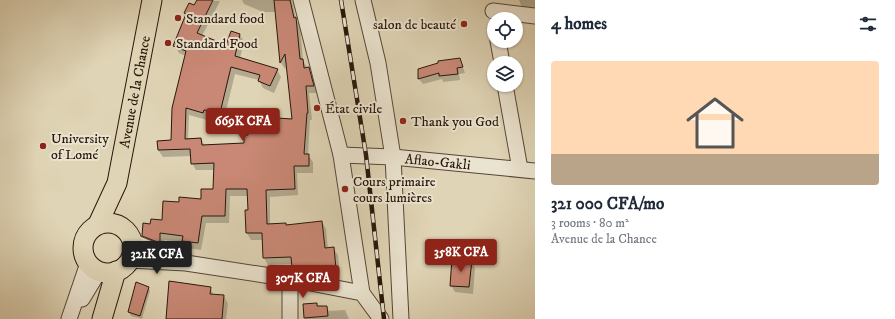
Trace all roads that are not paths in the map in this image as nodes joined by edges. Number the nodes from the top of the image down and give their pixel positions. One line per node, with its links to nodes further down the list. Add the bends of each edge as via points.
1 (152, 0): 10 (main road, Avenue de la Chance)
2 (302, 0): 7 (street)
3 (363, 0): 8 (street, via 378,63)
4 (492, 10): 5 (street)
5 (535, 16)
6 (507, 92): 9 (street)
7 (341, 155): 8 (street, Aflao-Gakli); 16 (street)
8 (393, 157): 9 (street, Aflao-Gakli); 22 (street)
9 (528, 170)
10 (117, 183): 11 (main road, Avenue de la Chance); 12 (main road, Avenue de la Chance, via 120,220)
11 (98, 224): 12 (main road, via 116,224); 14 (main road, via 88,231 83,241 83,253)
12 (129, 236): 13 (street); 14 (main road, via 133,251)
13 (186, 263): 14 (street); 15 (street)
14 (107, 268): 17 (street); 18 (main road); 19 (main road)
15 (290, 279): 16 (street); 20 (street)
16 (362, 293): 21 (street)
17 (70, 319)
18 (96, 319)
19 (102, 319)
20 (290, 319)
21 (381, 319)
22 (401, 319)

